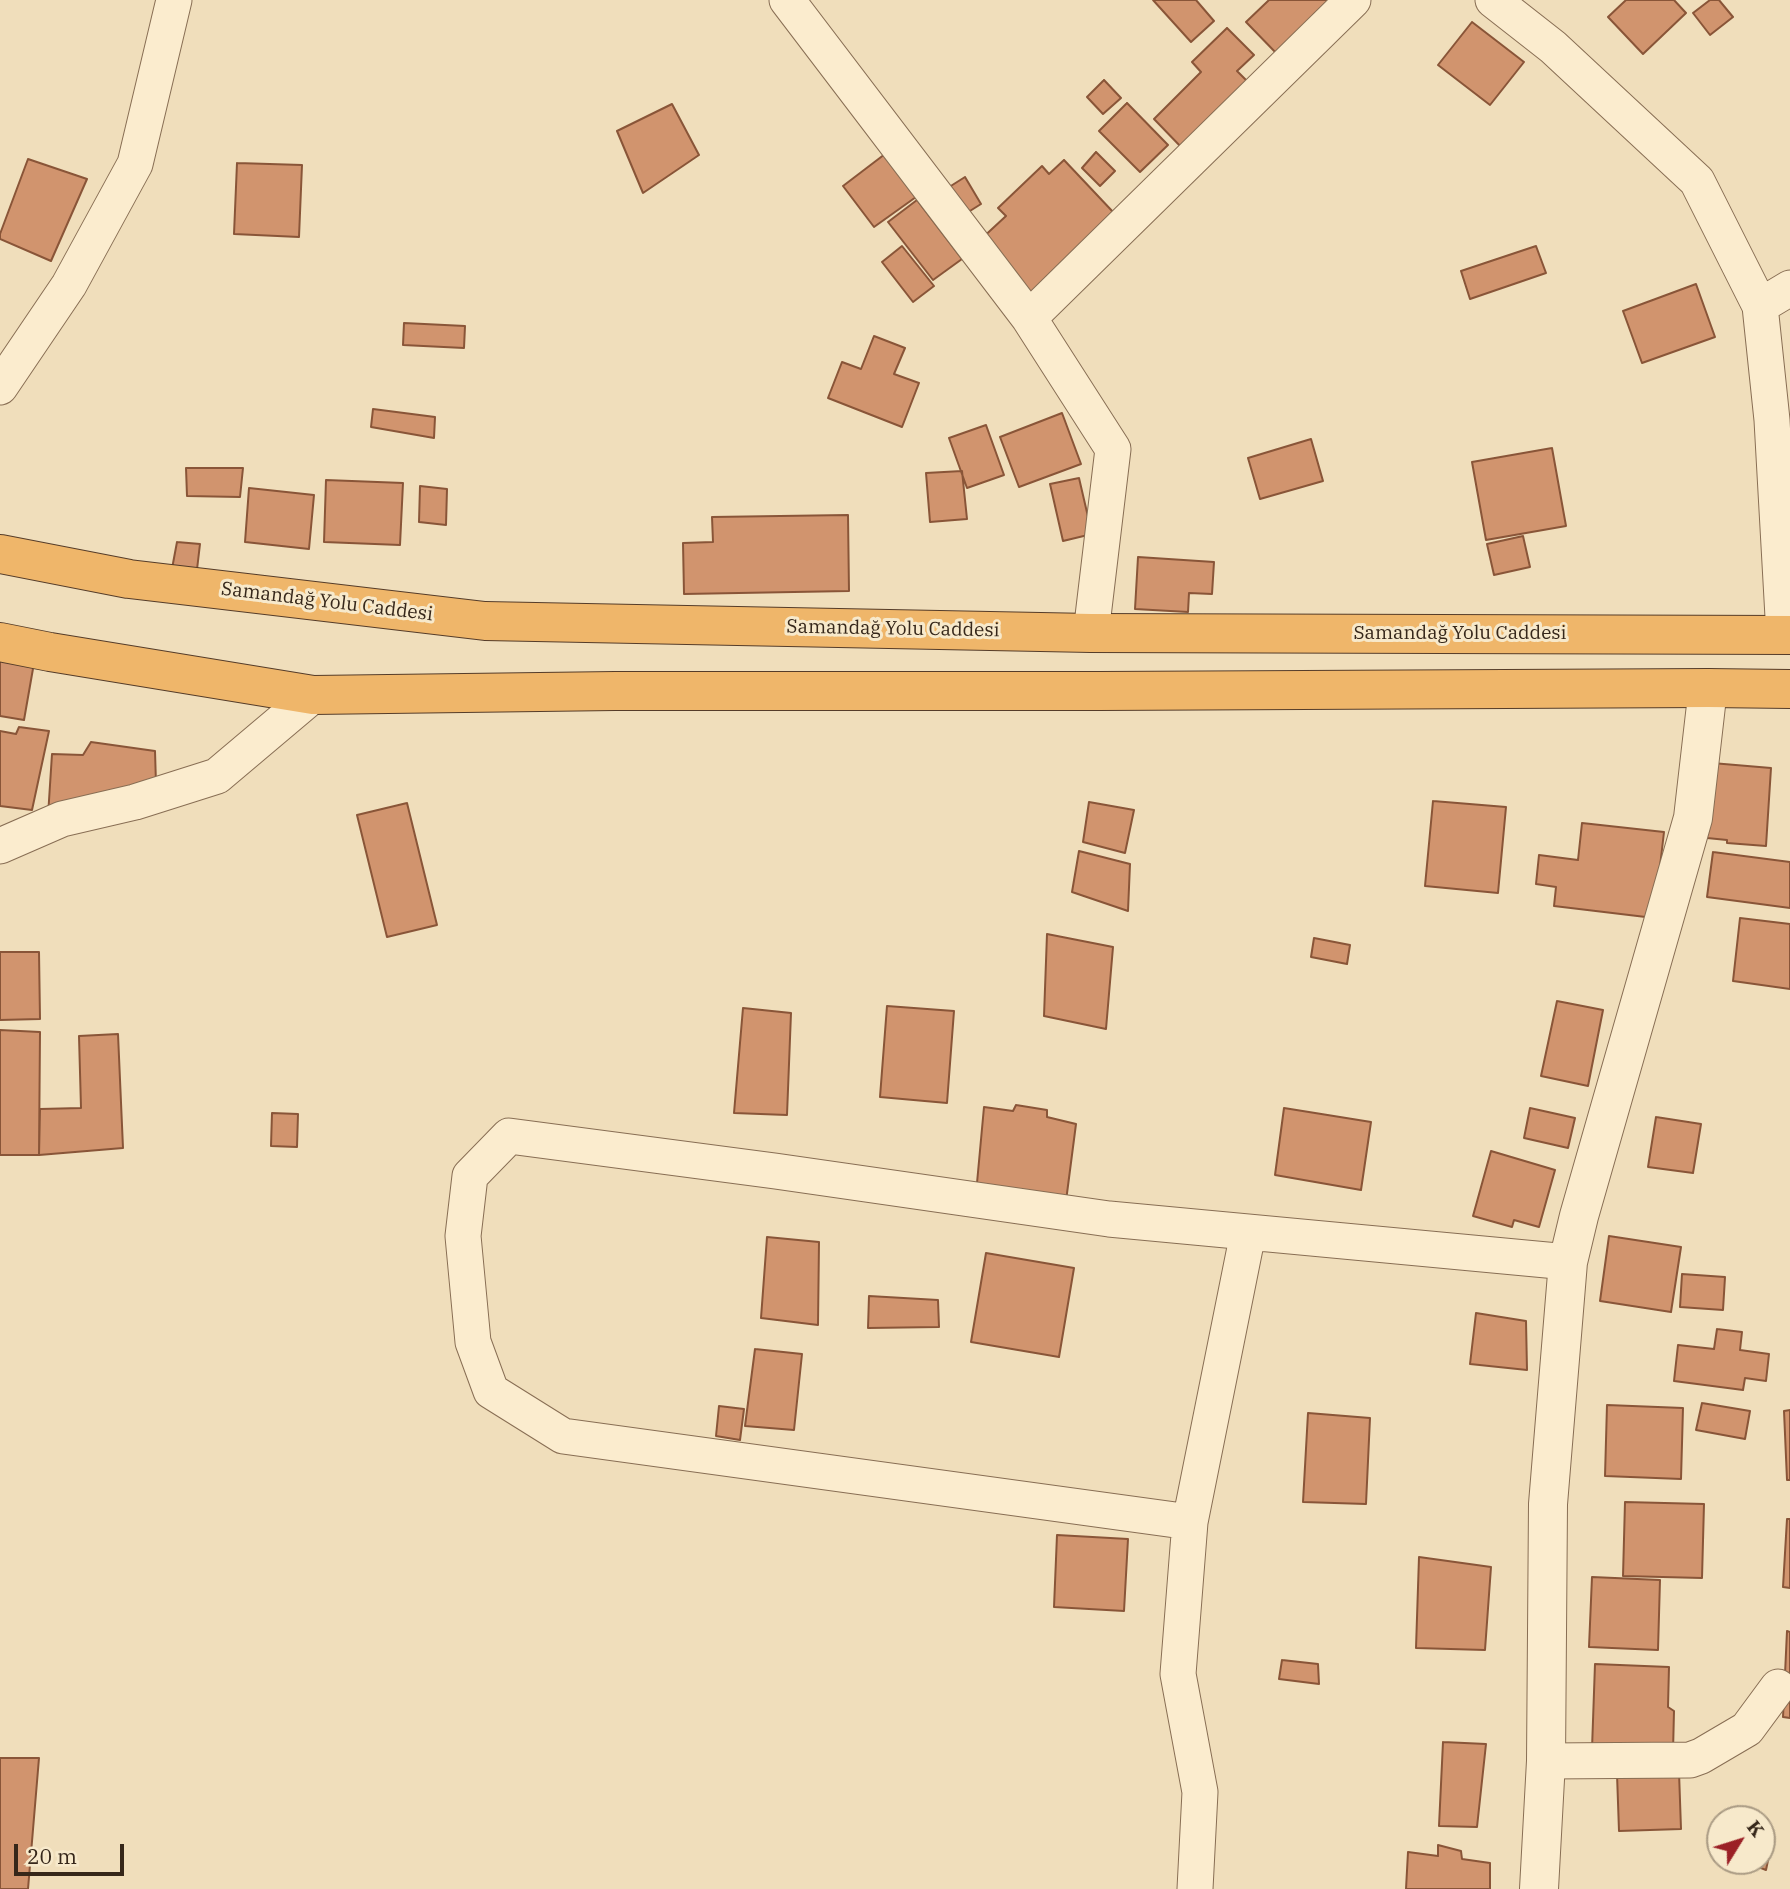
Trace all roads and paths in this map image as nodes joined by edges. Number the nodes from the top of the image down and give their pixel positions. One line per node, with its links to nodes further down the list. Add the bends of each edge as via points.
1 (174, 0): 8 (street, via 135,164 69,285)
2 (787, 0): 7 (street)
3 (1353, 0): 7 (street)
4 (1493, 0): 6 (street, via 1553,47 1697,181)
5 (1790, 288): 6 (street)
6 (1760, 306): 11 (street)
7 (1029, 318): 10 (street, via 1113,449)
8 (0, 387)
9 (0, 554): 10 (highway, Samandağ Yolu Caddesi, via 129,579 485,621)
10 (1091, 633): 11 (highway, Samandağ Yolu Caddesi)
11 (1787, 635)
12 (0, 642): 15 (highway)
13 (1708, 688): 14 (highway); 15 (highway); 18 (street, via 1693,818)
14 (1790, 689)
15 (313, 695): 16 (street, via 217,776 135,802 62,818)
16 (0, 846)
17 (1248, 1233): 18 (street); 19 (street); 19 (street, via 1108,1219 509,1136 470,1176 463,1236 473,1342 491,1391 563,1436)
18 (1567, 1262): 21 (street, via 1548,1504)
19 (1190, 1522): 22 (street, via 1178,1675 1200,1792)
20 (1778, 1687): 21 (street, via 1747,1729 1690,1760)
21 (1546, 1761): 23 (street)
22 (1195, 1889)
23 (1539, 1889)

